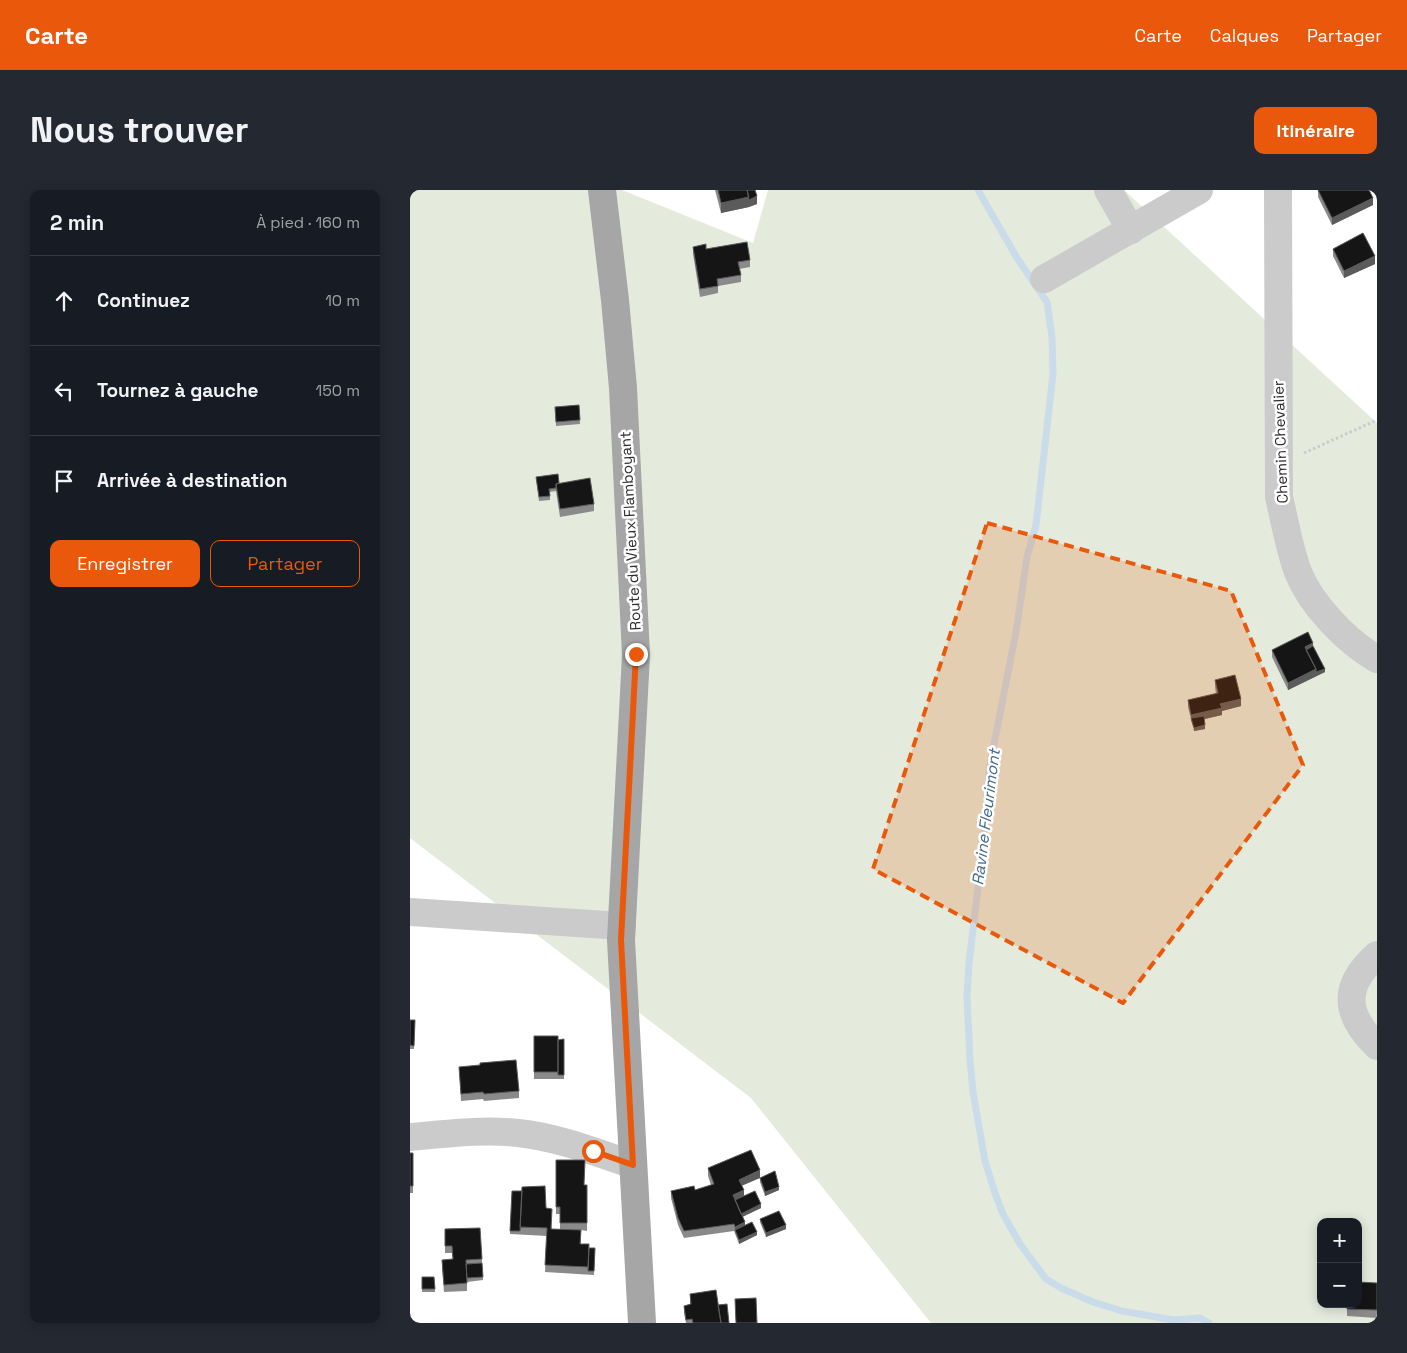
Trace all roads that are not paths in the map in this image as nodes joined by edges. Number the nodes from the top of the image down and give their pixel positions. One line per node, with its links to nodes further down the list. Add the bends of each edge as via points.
1 (602, 190): 9 (main road, Route du Vieux Flamboyant, via 623,388 636,654)
2 (1108, 190): 5 (street)
3 (1199, 190): 5 (street)
4 (1278, 190): 7 (street, Chemin Chevalier, via 1279,497 1299,573 1315,603 1355,644)
5 (1131, 230): 6 (street)
6 (1044, 279)
7 (1377, 659)
8 (410, 912): 9 (street)
9 (622, 926): 13 (main road, Route du Vieux Flamboyant)
10 (1377, 955): 11 (street, via 1354,984 1350,998 1360,1026)
11 (1377, 1046)
12 (410, 1137): 13 (street, via 477,1132 518,1133 555,1140)
13 (633, 1165): 14 (main road, Route du Vieux Flamboyant)
14 (642, 1323)

